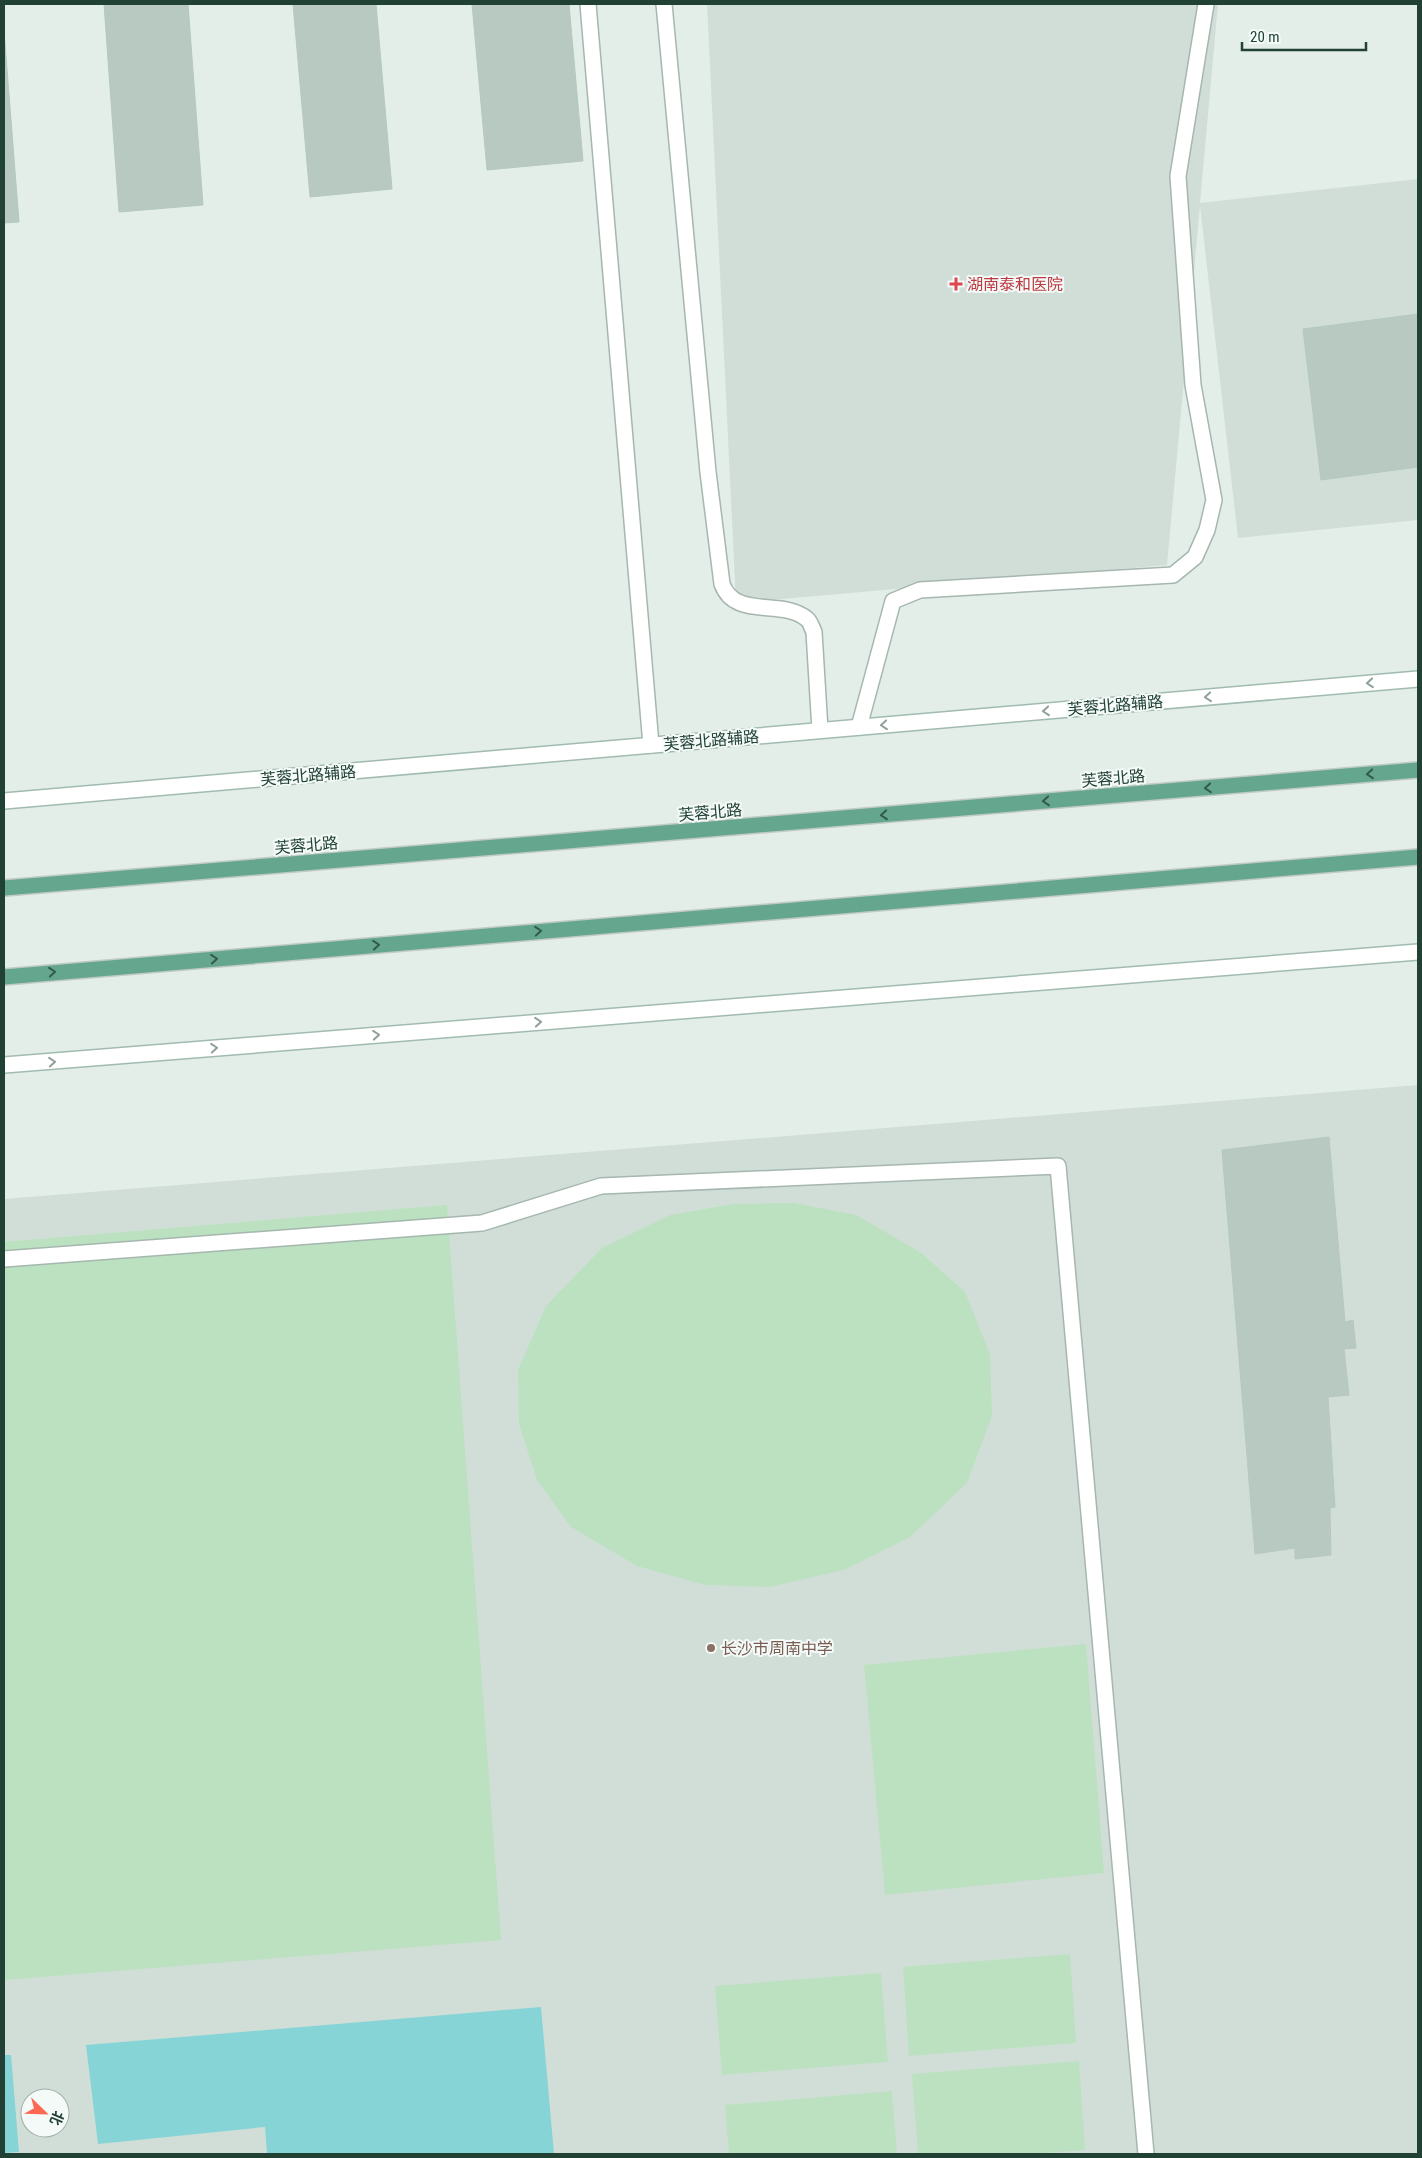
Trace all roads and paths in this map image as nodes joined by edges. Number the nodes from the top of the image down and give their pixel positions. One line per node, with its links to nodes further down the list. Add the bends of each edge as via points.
1 (588, 4): 7 (main road)
2 (664, 4): 6 (main road, via 708,472 722,584 726,594 736,603 793,612 807,619 814,632)
3 (1206, 4): 5 (main road, via 1178,176 1193,385 1214,500 1207,530 1195,557 1173,575 920,590 893,601)
4 (1418, 679): 5 (main road, 芙蓉北路辅路, one-way to 5)
5 (859, 727): 6 (main road, 芙蓉北路辅路)
6 (820, 730): 7 (main road, 芙蓉北路辅路)
7 (651, 745): 9 (main road, 芙蓉北路辅路)
8 (1418, 770): 11 (main road, 芙蓉北路, one-way to 11)
9 (4, 801)
10 (1418, 857): 13 (main road, one-way to 10)
11 (4, 888)
12 (1418, 952): 14 (main road, one-way to 12)
13 (4, 976)
14 (4, 1066)
15 (4, 1259): 16 (main road, via 482,1223 601,1186 1058,1166)
16 (1146, 2154)

